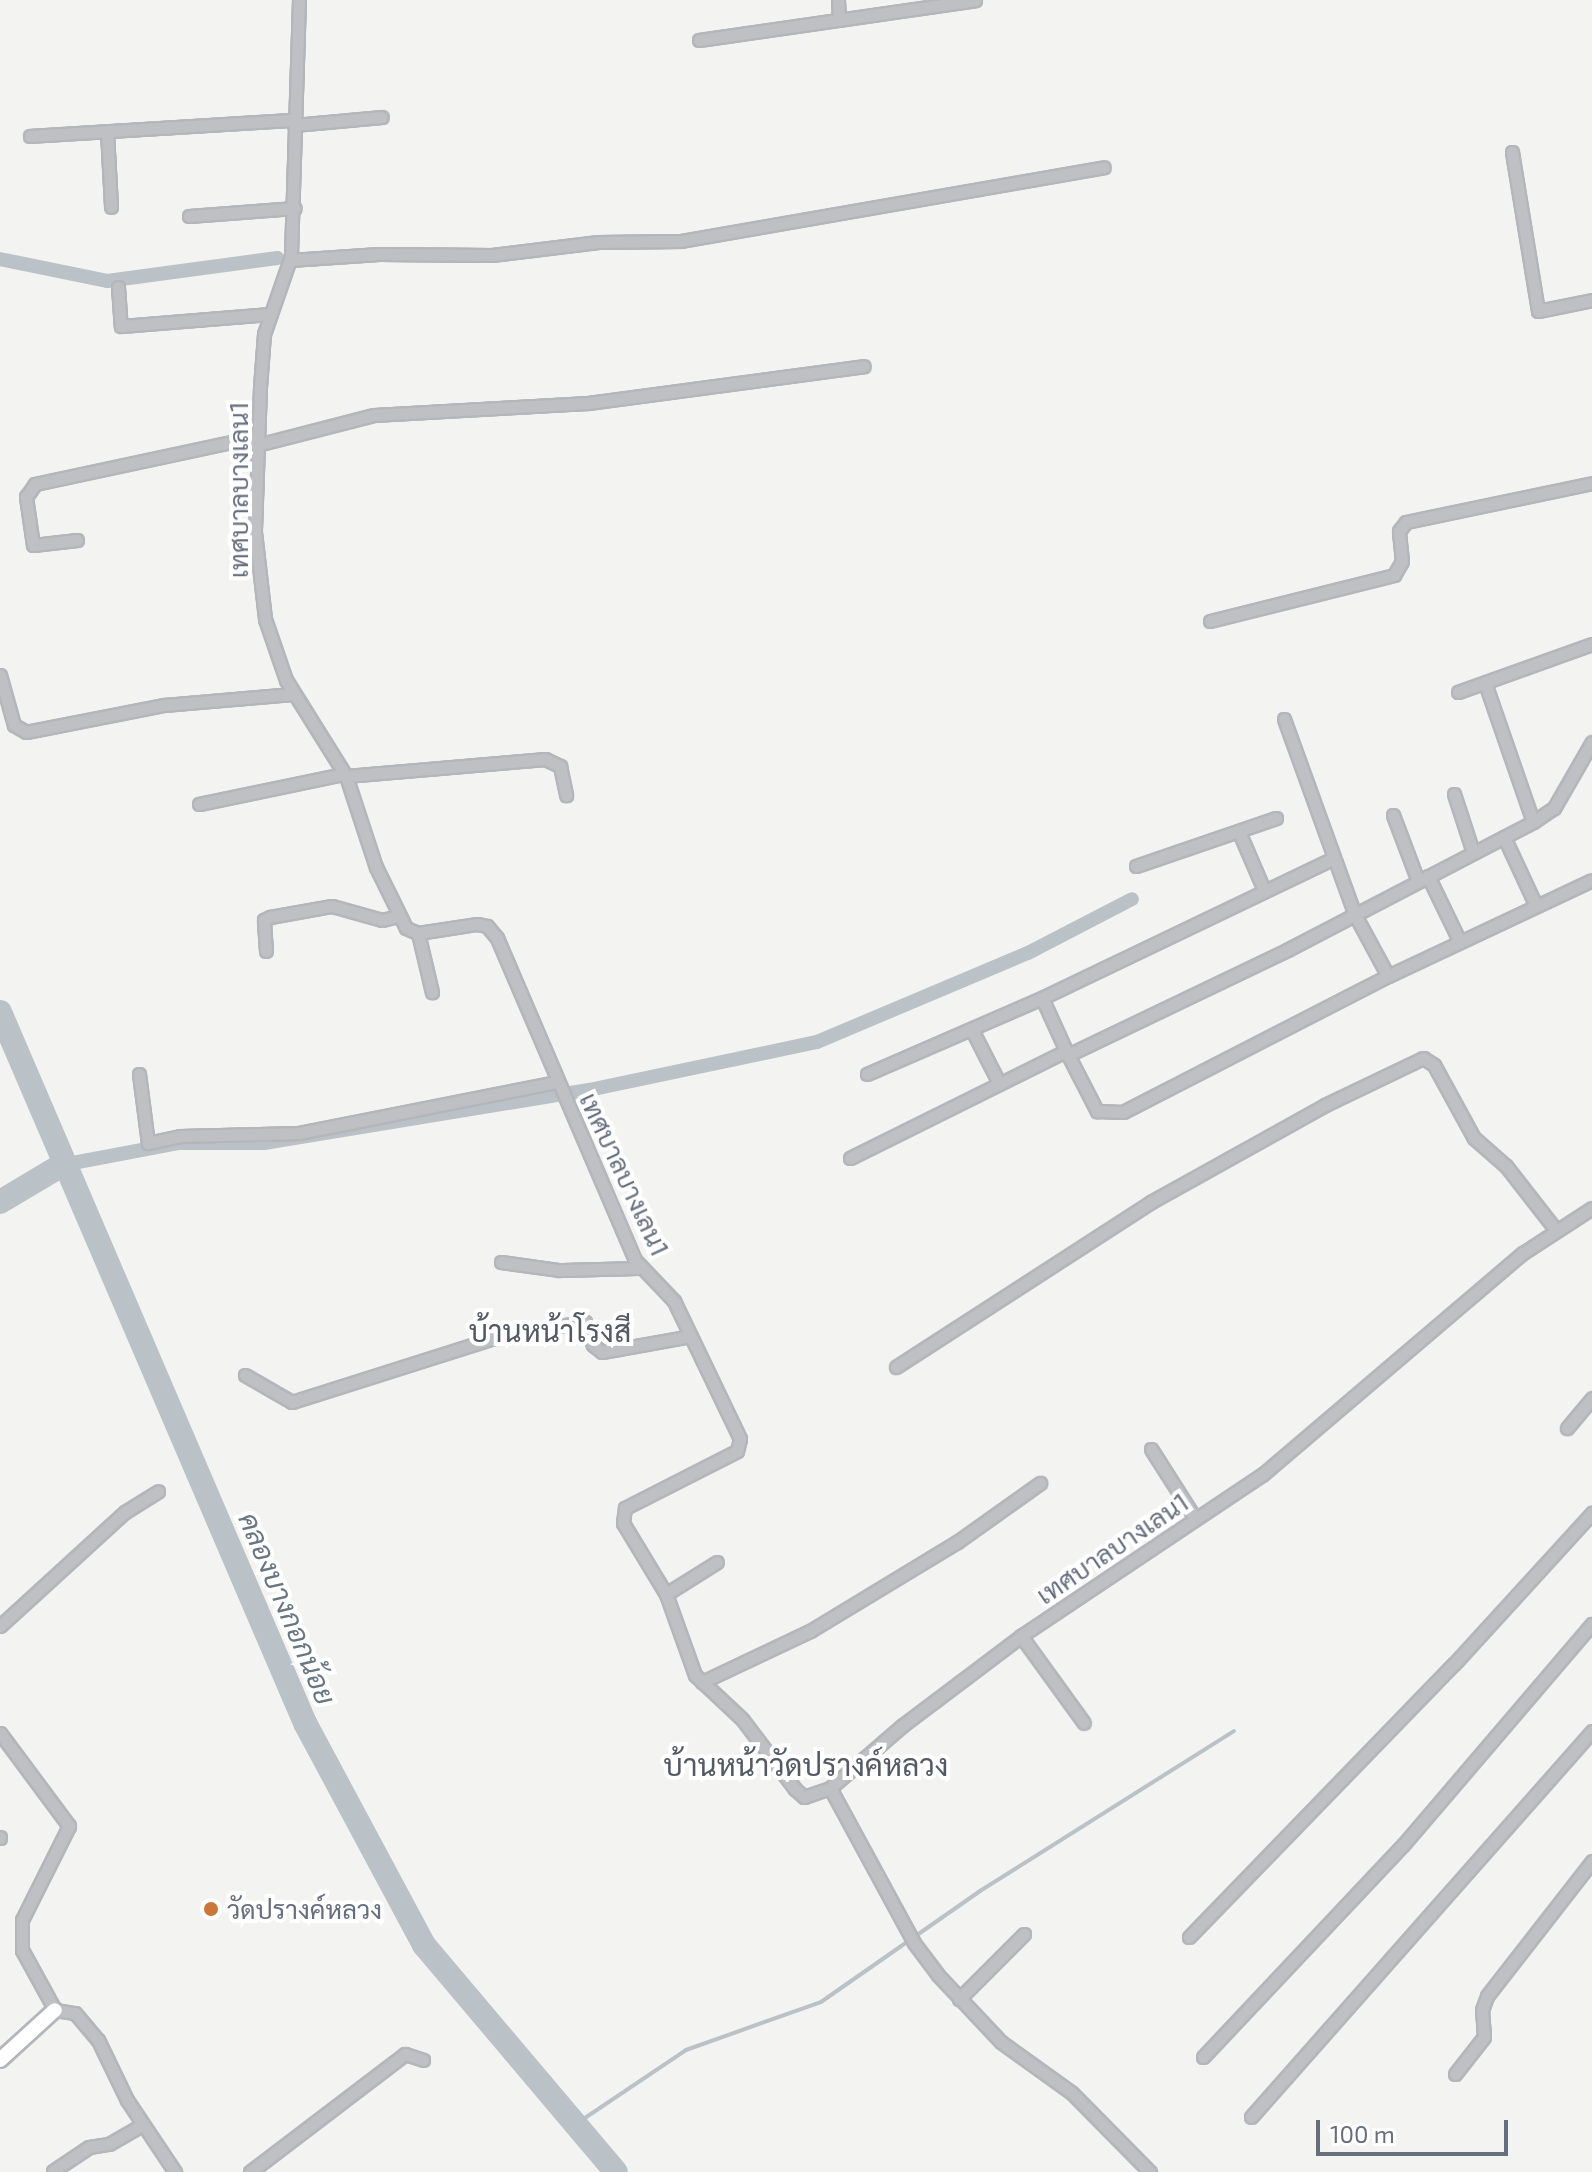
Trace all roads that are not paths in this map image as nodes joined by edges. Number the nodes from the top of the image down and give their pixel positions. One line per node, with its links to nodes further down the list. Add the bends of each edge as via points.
1 (838, 0): 4 (street)
2 (975, 0): 4 (street)
3 (299, 1): 7 (street, เทศบาลบางเลน1)
4 (839, 20): 5 (street)
5 (699, 40)
6 (382, 117): 7 (street)
7 (293, 123): 8 (street); 13 (street, เทศบาลบางเลน1)
8 (107, 132): 9 (street); 12 (street)
9 (30, 136)
10 (1512, 152): 17 (street, via 1538,311)
11 (1104, 167): 15 (street, via 681,241 598,242 492,255)
12 (111, 207)
13 (295, 208): 14 (street); 15 (street, เทศบาลบางเลน1)
14 (189, 216)
15 (290, 258): 18 (street, เทศบาลบางเลน1)
16 (118, 287): 18 (street, via 121,326)
17 (1592, 300)
18 (271, 314): 20 (street, เทศบาลบางเลน1, via 264,334)
19 (864, 366): 20 (street, via 588,403 374,415)
20 (258, 440): 22 (street, via 35,484 26,497 33,545); 28 (street, เทศบาลบางเลน1, via 255,532 265,619)
21 (1592, 483): 23 (street, via 1406,522 1399,531 1402,561 1394,575)
22 (77, 540)
23 (1210, 621)
24 (1592, 644): 26 (street)
25 (0, 675): 28 (street, via 14,725 26,732 164,705)
26 (1485, 683): 27 (street); 37 (street)
27 (1458, 692)
28 (293, 694): 31 (street, เทศบาลบางเลน1)
29 (1284, 719): 41 (street)
30 (1590, 750): 37 (street, via 1554,808)
31 (345, 775): 33 (street, via 545,759 560,766); 34 (street); 48 (street, เทศบาลบางเลน1)
32 (1454, 794): 40 (street)
33 (566, 795)
34 (199, 804)
35 (1393, 815): 43 (street)
36 (1276, 818): 38 (street)
37 (1533, 822): 39 (street)
38 (1239, 832): 42 (street); 45 (street)
39 (1504, 837): 40 (street); 46 (street)
40 (1473, 852): 43 (street)
41 (1334, 858): 45 (street); 47 (street)
42 (1136, 866)
43 (1423, 879): 47 (street); 50 (street)
44 (1592, 880): 46 (street)
45 (1264, 890): 54 (street)
46 (1536, 906): 50 (street)
47 (1355, 915): 52 (street); 56 (street)
48 (398, 916): 49 (street, เทศบาลบางเลน1); 51 (street, via 382,920 332,906 270,917 264,920)
49 (418, 933): 53 (street); 60 (street, เทศบาลบางเลน1, via 477,924 493,931)
50 (1459, 940): 52 (street)
51 (266, 951)
52 (1388, 976): 56 (street, via 1123,1112 1097,1111)
53 (432, 992)
54 (1042, 998): 55 (street); 56 (street)
55 (972, 1030): 58 (street); 59 (street)
56 (1067, 1053): 59 (street)
57 (139, 1074): 60 (street, via 148,1143 180,1136 299,1133)
58 (867, 1074)
59 (999, 1083): 61 (street)
60 (558, 1084): 65 (street, เทศบาลบางเลน1)
61 (850, 1158)
62 (1592, 1208): 63 (street, เทศบาลบางเลน1)
63 (1555, 1229): 67 (street, via 1506,1166 1474,1138 1434,1065 1423,1058 1325,1105 1151,1202); 75 (street, เทศบาลบางเลน1, via 1263,1474)
64 (501, 1262): 65 (street, via 559,1270)
65 (641, 1268): 66 (street, เทศบาลบางเลน1, via 674,1301)
66 (691, 1336): 68 (street, via 602,1352 593,1345 585,1322 506,1334 292,1402); 77 (street, เทศบาลบางเลน1, via 741,1445 625,1508 625,1529)
67 (896, 1367)
68 (245, 1375)
69 (1592, 1398): 70 (street)
70 (1567, 1428)
71 (1151, 1449): 75 (street)
72 (1040, 1483): 81 (street, via 973,1532 810,1631)
73 (158, 1491): 78 (street, via 125,1512)
74 (1592, 1513): 88 (street, via 1454,1664)
75 (1195, 1518): 80 (street, เทศบาลบางเลน1)
76 (717, 1562): 77 (street)
77 (666, 1594): 81 (street, เทศบาลบางเลน1, via 683,1647)
78 (0, 1626)
79 (1592, 1628): 91 (street, via 1403,1845)
80 (1021, 1636): 82 (street); 85 (street, เทศบาลบางเลน1)
81 (704, 1684): 85 (street, เทศบาลบางเลน1, via 724,1700 804,1797)
82 (1084, 1723)
83 (1592, 1731): 95 (street)
84 (0, 1733): 90 (street, via 69,1826 22,1920 22,1950)
85 (830, 1788): 89 (street, via 914,1943)
86 (1592, 1861): 94 (street, via 1487,1996 1484,2037)
87 (1024, 1934): 89 (street)
88 (1189, 1937)
89 (959, 1999): 100 (street, via 1001,2042 1072,2093)
90 (55, 2010): 92 (street); 96 (street, via 75,2013 98,2040)
91 (1203, 2057)
92 (0, 2060)
93 (423, 2060): 99 (street, via 405,2054)
94 (1455, 2074)
95 (1251, 2117)
96 (143, 2124): 97 (street, via 109,2144 89,2147); 98 (street)
97 (53, 2171)
98 (175, 2172)
99 (250, 2172)
100 (1150, 2172)

